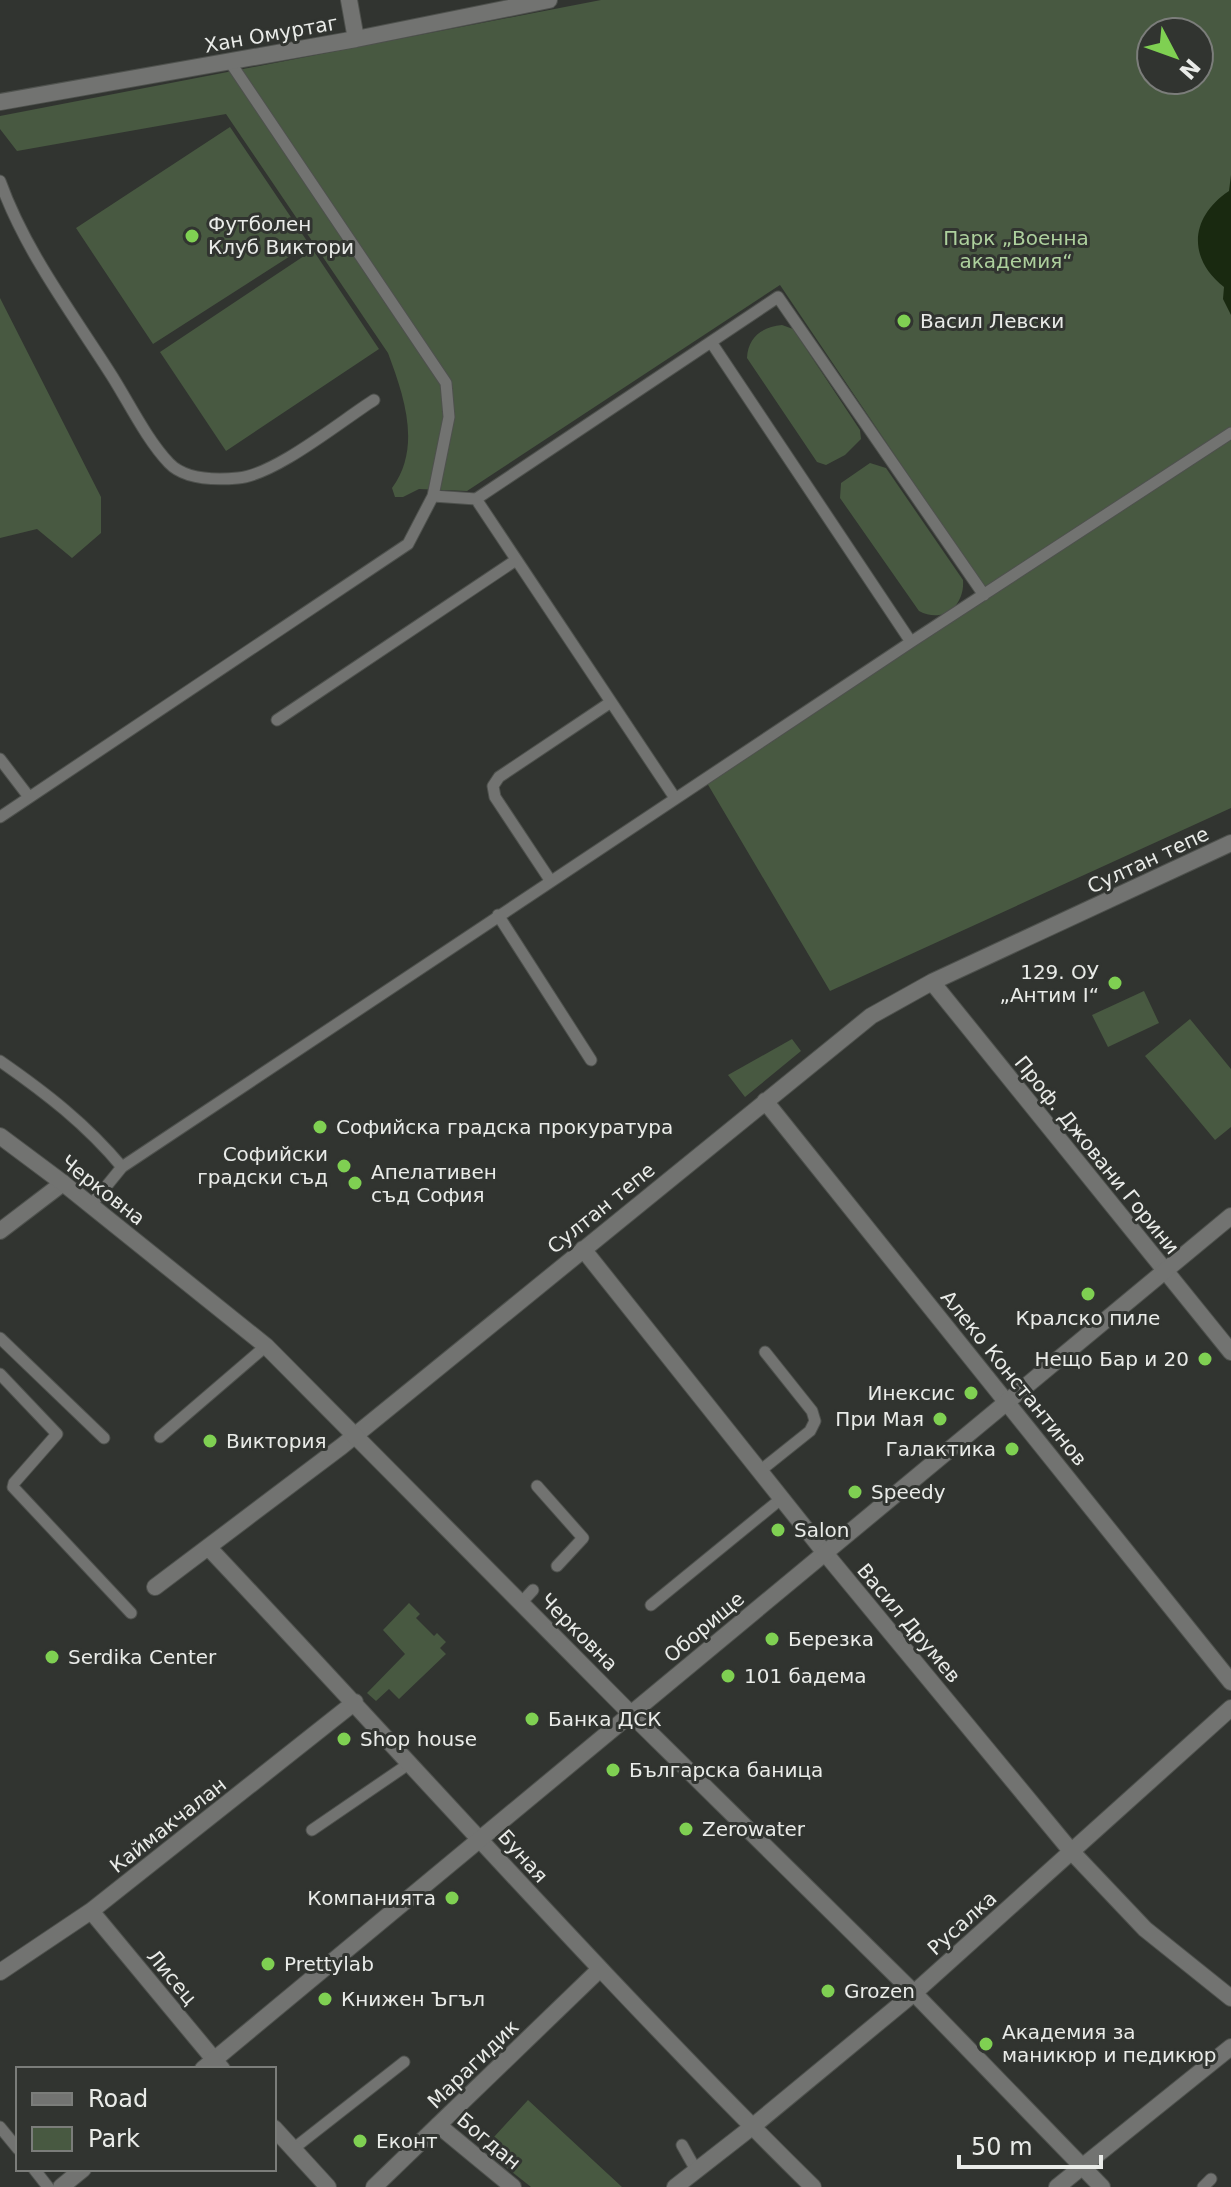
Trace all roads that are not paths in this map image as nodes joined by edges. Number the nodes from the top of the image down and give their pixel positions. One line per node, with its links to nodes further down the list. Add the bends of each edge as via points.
1 (349, 0): 3 (street)
2 (549, 0): 3 (street, Хан Омуртаг)
3 (356, 39): 4 (street, Хан Омуртаг)
4 (230, 62): 5 (street, Хан Омуртаг); 10 (lane, via 446,383 449,417)
5 (0, 102)
6 (0, 181): 8 (lane, via 39,261 111,376 169,464 184,474 241,478 269,470)
7 (711, 342): 11 (lane); 13 (lane, via 778,297); 14 (lane)
8 (374, 400)
9 (1231, 433): 13 (lane)
10 (433, 496): 11 (lane); 18 (lane, via 408,544)
11 (476, 499): 12 (lane)
12 (516, 560): 15 (lane); 16 (lane)
13 (984, 595): 14 (lane)
14 (911, 642): 19 (lane)
15 (611, 702): 19 (lane); 22 (lane, via 493,786)
16 (277, 720)
17 (0, 759): 18 (lane)
18 (29, 797): 20 (lane)
19 (675, 798): 22 (lane)
20 (0, 817)
21 (1231, 843): 24 (street, Султан тепе)
22 (550, 880): 23 (lane)
23 (498, 915): 25 (lane); 29 (lane)
24 (932, 982): 27 (street, Султан тепе, via 871,1016); 35 (street, Проф. Джовани Горини)
25 (591, 1060)
26 (0, 1061): 29 (lane, via 54,1099)
27 (765, 1101): 34 (street, Султан тепе); 41 (street, Алеко Константинов)
28 (0, 1136): 30 (street, Черковна)
29 (122, 1167): 31 (lane)
30 (63, 1183): 31 (street, Черковна); 33 (street)
31 (91, 1205): 37 (street, Черковна)
32 (1231, 1216): 35 (street, Оборище)
33 (0, 1231)
34 (583, 1249): 42 (street, Султан тепе); 45 (street, Васил Друмев)
35 (1165, 1271): 39 (street, Проф. Джовани Горини); 41 (street, Оборище)
36 (0, 1338): 44 (lane)
37 (266, 1346): 42 (street, Черковна); 43 (lane)
38 (765, 1352): 45 (lane, via 815,1421 810,1431)
39 (1231, 1352)
40 (0, 1374): 53 (lane, via 57,1434 13,1487)
41 (1008, 1401): 49 (street, Оборище); 54 (street, Алеко Константинов)
42 (355, 1436): 48 (street, Султан тепе); 57 (street, Черковна, via 527,1597)
43 (160, 1437)
44 (104, 1438)
45 (760, 1471): 47 (street, Васил Друмев)
46 (537, 1486): 50 (lane, via 583,1538)
47 (782, 1498): 49 (street, Васил Друмев); 52 (lane)
48 (208, 1547): 51 (street, Султан тепе); 55 (street, Буная)
49 (825, 1553): 57 (street, Оборище); 61 (street, Васил Друмев)
50 (557, 1566)
51 (155, 1587)
52 (651, 1605)
53 (131, 1613)
54 (1231, 1682)
55 (355, 1702): 58 (street, Буная); 62 (street, Каймакчалан)
56 (1231, 1708): 61 (street, Русалка)
57 (631, 1714): 60 (street, Оборище); 65 (street, Черковна)
58 (410, 1763): 59 (lane); 60 (street, Буная)
59 (312, 1830)
60 (480, 1839): 63 (street, Буная); 69 (street, Оборище)
61 (1071, 1851): 65 (street, Русалка); 66 (street, Васил Друмев, via 1145,1929)
62 (91, 1911): 64 (street, Каймакчалан); 69 (street, Лисец)
63 (599, 1970): 70 (street, Марагидик); 72 (street, Буная)
64 (0, 1972)
65 (914, 1993): 72 (street, Русалка); 77 (street, Черковна)
66 (1231, 1998)
67 (1231, 2047): 77 (street)
68 (404, 2062): 76 (lane)
69 (213, 2066)
70 (438, 2125): 84 (street, Марагидик); 85 (street, Богдан)
71 (0, 2127): 75 (lane)
72 (752, 2127): 78 (street, Русалка); 87 (street, Буная)
73 (276, 2130): 76 (street)
74 (682, 2145): 78 (lane)
75 (16, 2147)
76 (293, 2149): 83 (street)
77 (1082, 2166): 88 (street); 89 (street, Черковна)
78 (696, 2170): 86 (street, Русалка)
79 (36, 2171): 81 (lane)
80 (81, 2171): 82 (street)
81 (48, 2187)
82 (61, 2187)
83 (328, 2187)
84 (374, 2187)
85 (513, 2187)
86 (675, 2187)
87 (813, 2187)
88 (1057, 2187)
89 (1102, 2187)

